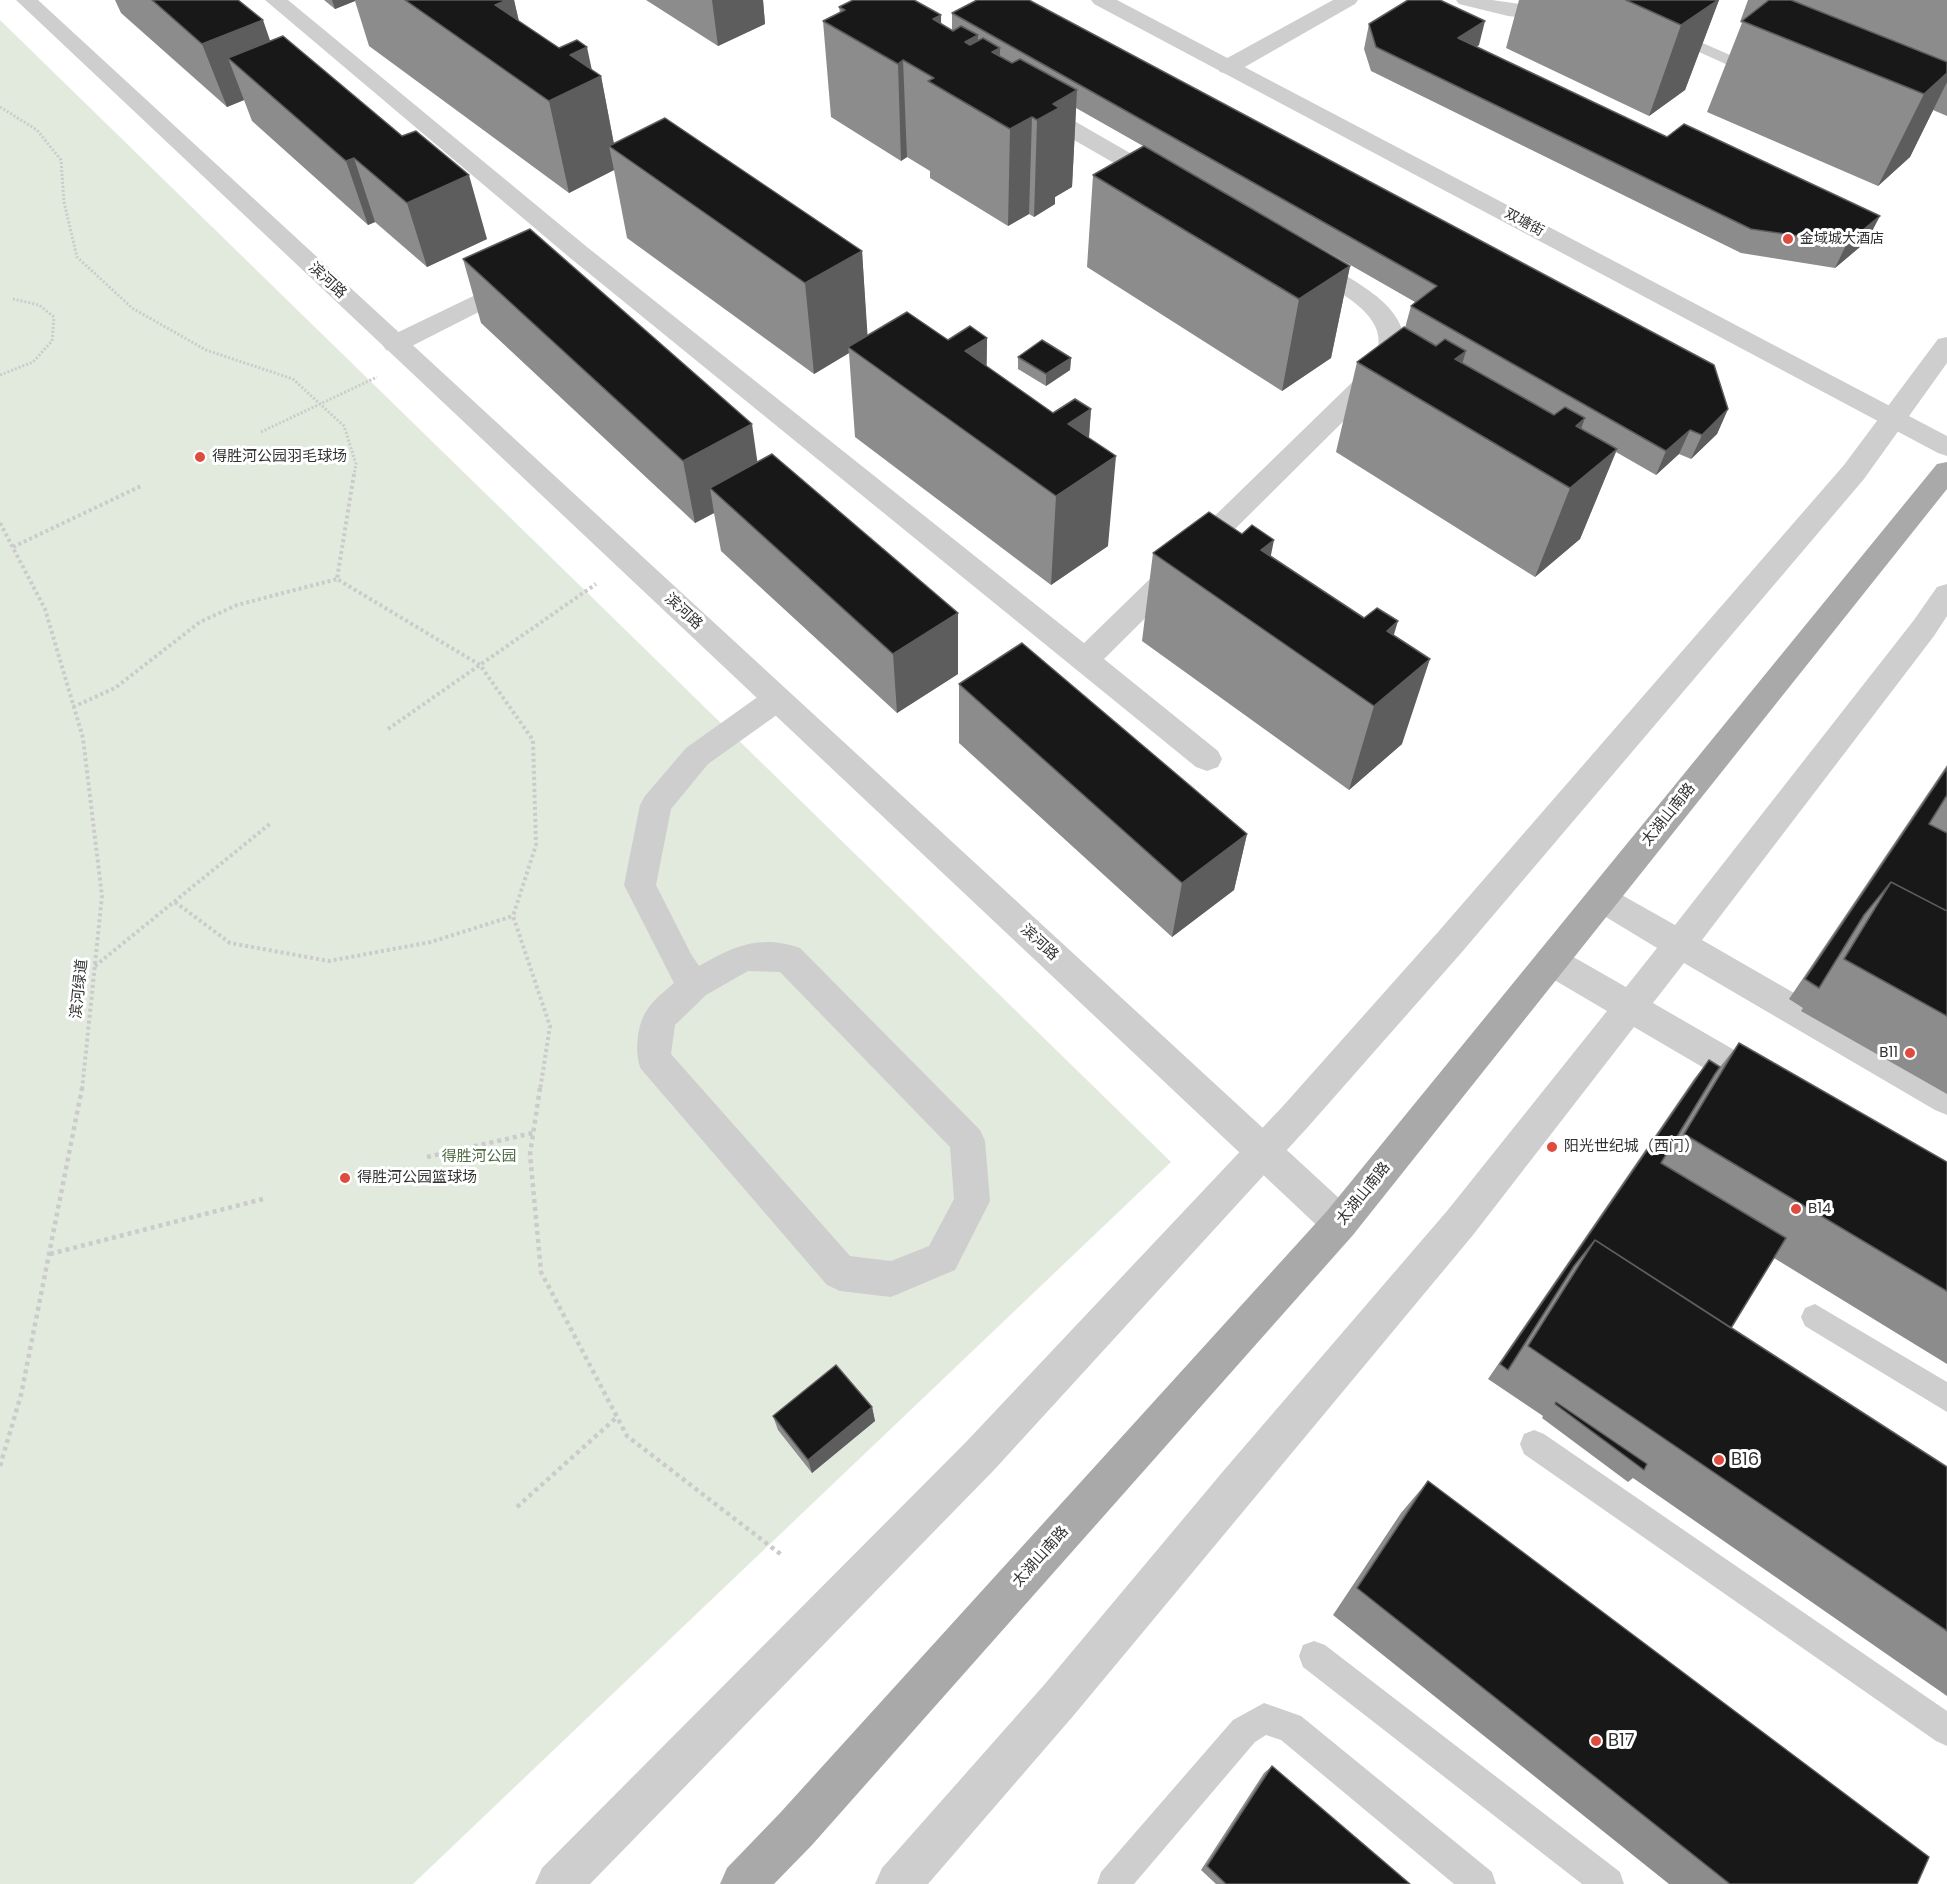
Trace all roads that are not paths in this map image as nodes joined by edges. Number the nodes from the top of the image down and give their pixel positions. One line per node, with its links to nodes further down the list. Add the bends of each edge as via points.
1 (26, 0): 15 (street, 滨河路)
2 (275, 0): 13 (street)
3 (1101, 0): 8 (street, 双塘街)
4 (1348, 0): 8 (street)
5 (1466, 0): 6 (street, via 1508,10)
6 (1583, 18)
7 (1659, 27): 9 (lane)
8 (1228, 67): 16 (street, 双塘街)
9 (1775, 80)
10 (1011, 94): 11 (street)
11 (1185, 195)
12 (1288, 254): 20 (street, via 1370,301 1386,320 1392,347 1383,367)
13 (557, 262): 15 (street); 20 (street)
14 (1947, 345): 16 (street)
15 (404, 352): 21 (street, 滨河路)
16 (1893, 418): 17 (street, 双塘街); 30 (street, via 1830,500 1450,942)
17 (1947, 447)
18 (1947, 471): 23 (main road, 太湖山南路)
19 (1947, 594): 24 (street)
20 (1084, 661): 22 (street)
21 (777, 699): 26 (street, via 697,756 656,805 640,885 679,964); 30 (street, 滨河路)
22 (1207, 759)
23 (1602, 899): 24 (street); 25 (main road, 太湖山南路)
24 (1679, 944): 27 (street); 28 (street)
25 (1551, 961): 27 (street); 31 (main road, 太湖山南路)
26 (694, 985): 26 (street, via 658,1019 653,1058 840,1273 891,1280 942,1258 972,1201 967,1141 788,957 744,957)
27 (1630, 1007): 29 (street); 39 (street, via 1460,1223 1059,1700)
28 (1947, 1099)
29 (1794, 1102)
30 (1263, 1151): 31 (street, 滨河路); 37 (street, via 980,1456)
31 (1340, 1223): 38 (main road, 太湖山南路)
32 (1815, 1317): 33 (lane)
33 (1947, 1398)
34 (1534, 1444): 36 (lane)
35 (1314, 1656): 42 (lane)
36 (1947, 1730)
37 (558, 1884)
38 (743, 1884)
39 (898, 1884)
40 (1113, 1884): 41 (lane, via 1244,1731 1264,1719 1290,1727)
41 (1480, 1884)
42 (1608, 1884)

